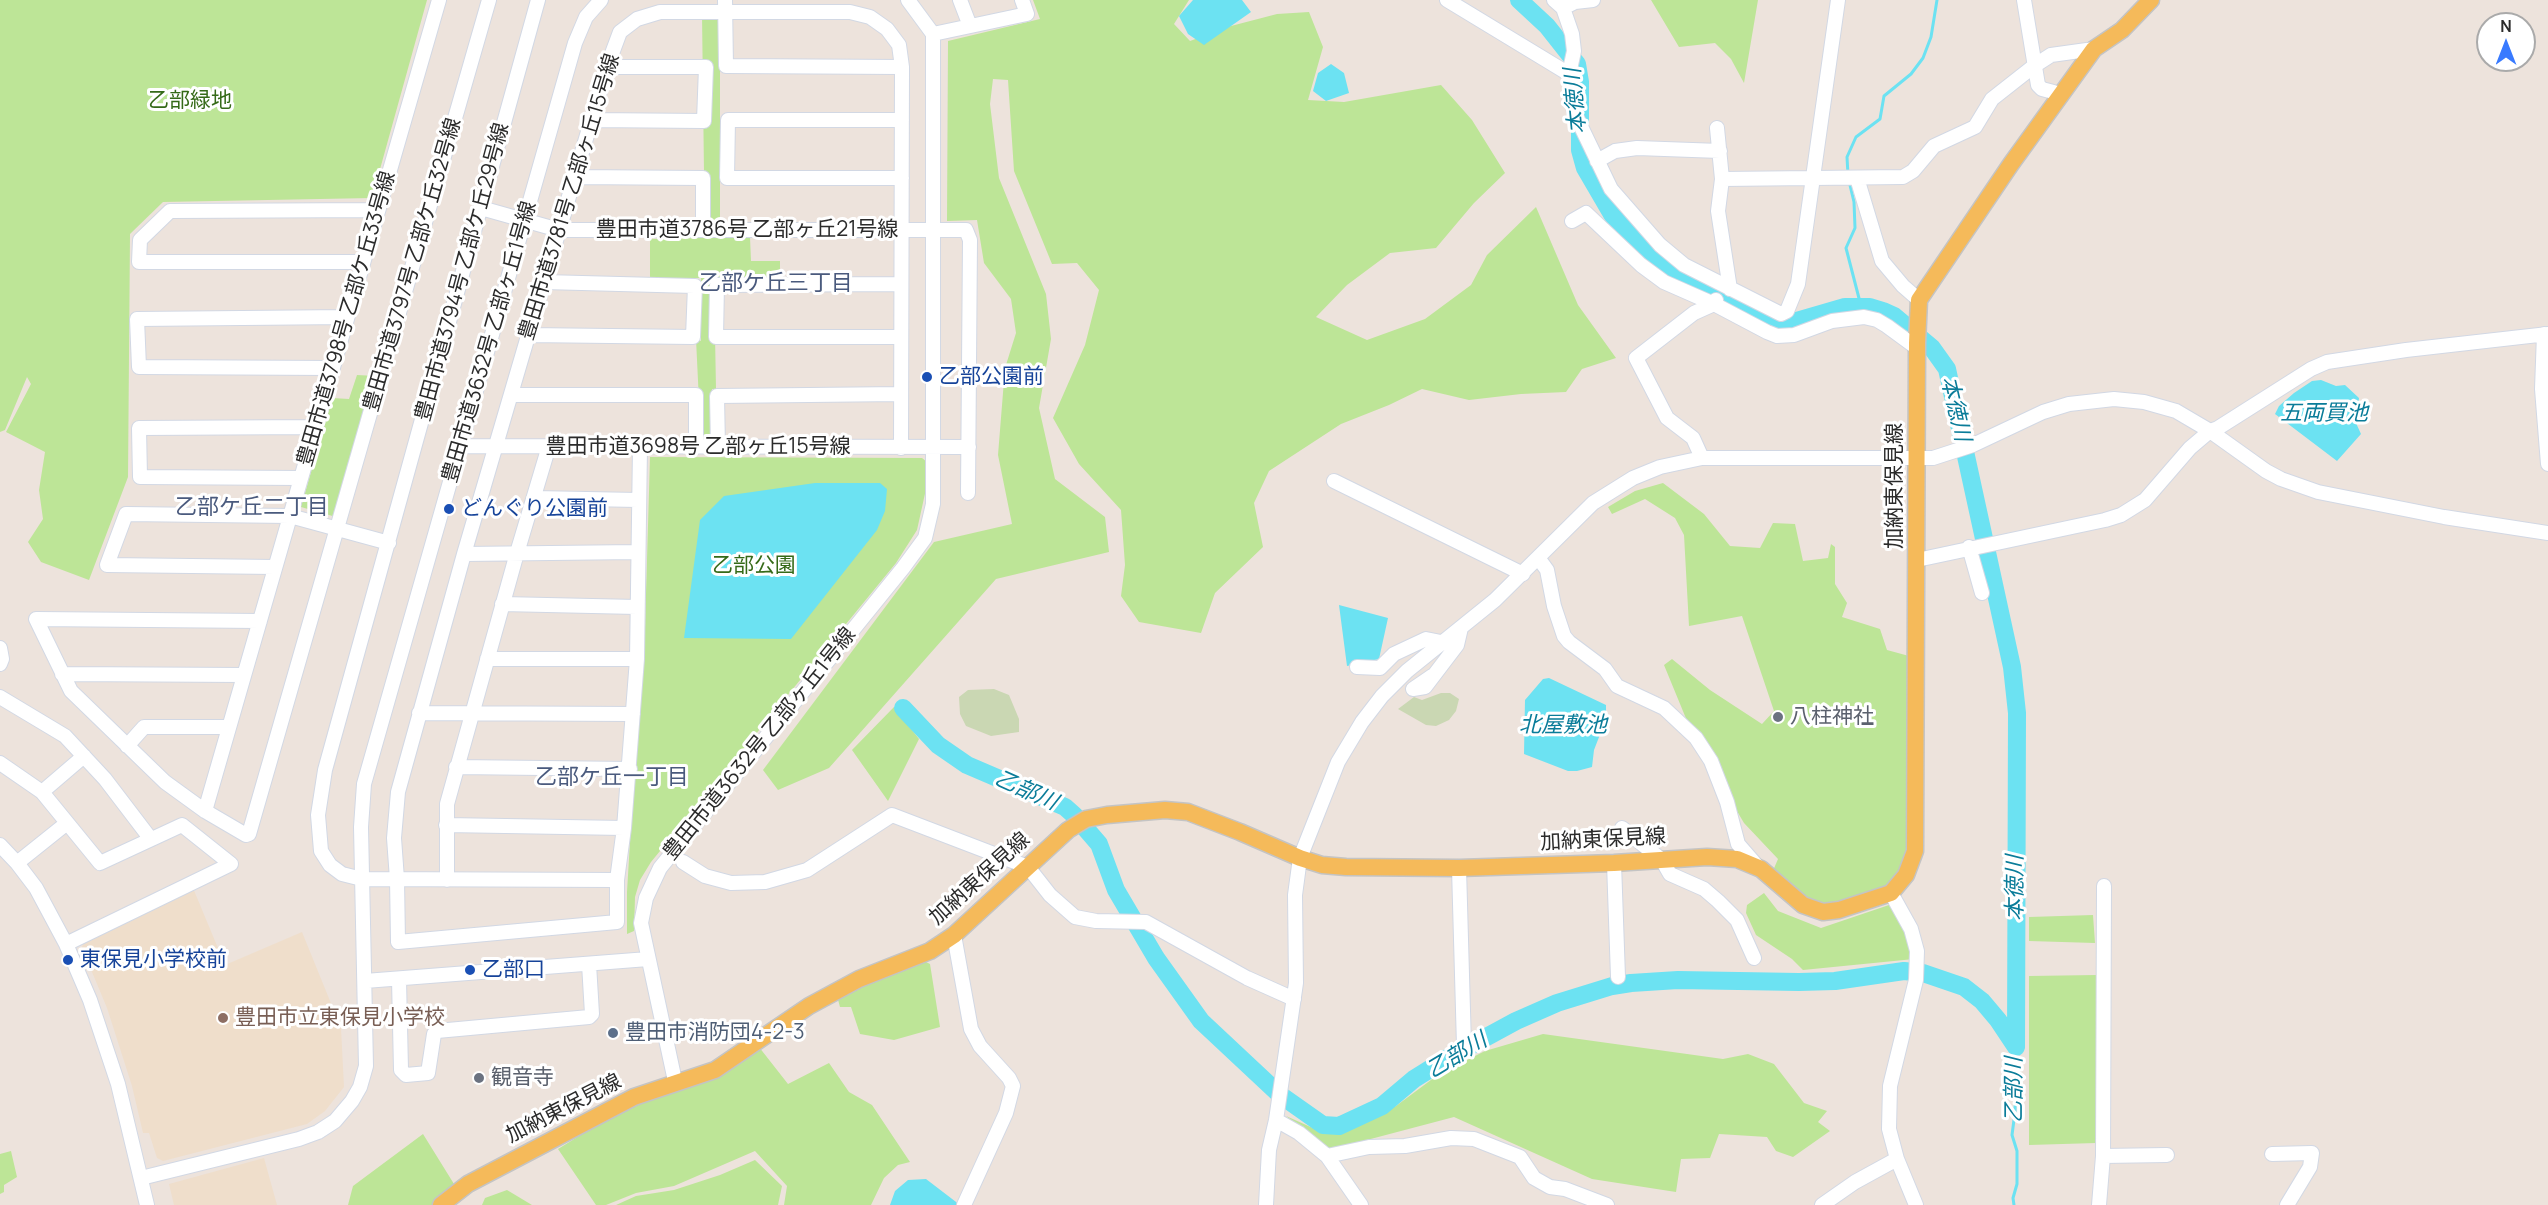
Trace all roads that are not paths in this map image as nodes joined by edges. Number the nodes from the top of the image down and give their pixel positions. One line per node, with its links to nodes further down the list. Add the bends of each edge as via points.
1 (439, 0): 34 (street, 豊田市道3798号 乙部ケ丘33号線)
2 (489, 0): 77 (street, 豊田市道3797号 乙部ケ丘32号線)
3 (538, 0): 33 (street, 豊田市道3794号 乙部ケ丘29号線)
4 (601, 0): 35 (street, 豊田市道3632号 乙部ヶ丘1号線, via 586,17 575,43)
5 (908, 0): 16 (street)
6 (960, 0): 15 (street)
7 (1022, 0): 15 (street, via 1027,14)
8 (1447, 0): 21 (street)
9 (1593, 0): 13 (street)
10 (1838, 0): 30 (street)
11 (2024, 0): 18 (street)
12 (2151, 0): 17 (main road, via 2122,30)
13 (1559, 4): 21 (street, via 1572,34)
14 (725, 5): 19 (street, 豊田市道3781号 乙部ヶ丘15号線, via 660,12 638,19 620,32); 20 (street, 豊田市道3781号 乙部ヶ丘15号線, via 850,12 870,17 887,28 899,45); 20 (street, via 726,66)
15 (970, 26): 16 (street)
16 (933, 34): 40 (street, 豊田市道3632号 乙部ヶ丘1号線)
17 (2094, 49): 18 (street, via 2051,55); 22 (main road)
18 (2034, 66): 22 (street, via 2038,85); 31 (street, via 1992,99 1975,127 1934,146 1908,175)
19 (607, 67): 23 (street, 豊田市道3781号 乙部ヶ丘15号線); 23 (street, via 706,67 704,121)
20 (902, 67): 24 (street, 豊田市道3781号 乙部ヶ丘15号線)
21 (1570, 69): 27 (street, via 1574,112)
22 (2061, 94): 45 (main road)
23 (592, 120): 28 (street, 豊田市道3781号 乙部ヶ丘15号線)
24 (902, 120): 29 (street, 豊田市道3781号 乙部ヶ丘15号線); 29 (street, via 728,120 728,178)
25 (1718, 128): 26 (street)
26 (1720, 151): 27 (street, via 1637,147); 32 (street)
27 (1596, 159): 44 (street, via 1611,189 1660,245)
28 (575, 177): 37 (street, 豊田市道3781号 乙部ヶ丘15号線); 38 (street, via 703,178)
29 (902, 178): 39 (street, 豊田市道3781号 乙部ヶ丘15号線)
30 (1814, 178): 31 (street); 32 (street); 47 (street, via 1798,284)
31 (1857, 178): 45 (street, via 1882,261)
32 (1722, 179): 44 (street, via 1718,211)
33 (481, 208): 35 (street, 豊田市道3786号 乙部ヶ丘21号線); 79 (street, 豊田市道3794号 乙部ケ丘29号線)
34 (378, 210): 41 (street, 豊田市道3798号 乙部ケ丘33号線); 41 (street, via 170,211 140,240 138,262)
35 (525, 220): 37 (street, 豊田市道3786号 乙部ヶ丘21号線); 59 (street, 豊田市道3632号 乙部ヶ丘1号線)
36 (1572, 221): 46 (street, via 1586,213 1664,282)
37 (559, 230): 38 (street, 豊田市道3786号 乙部ヶ丘21号線); 42 (street, 豊田市道3781号 乙部ヶ丘15号線)
38 (703, 230): 39 (street, 豊田市道3786号 乙部ヶ丘21号線)
39 (901, 230): 40 (street, 豊田市道3786号 乙部ヶ丘21号線); 43 (street, 豊田市道3781号 乙部ヶ丘15号線)
40 (934, 230): 65 (street, 豊田市道3786号 乙部ヶ丘21号線, via 966,230 970,240); 67 (street, 豊田市道3632号 乙部ヶ丘1号線)
41 (363, 262): 48 (street, 豊田市道3798号 乙部ケ丘33号線)
42 (544, 282): 51 (street, 豊田市道3781号 乙部ヶ丘15号線); 51 (street, via 694,286 693,337)
43 (901, 284): 52 (street, 豊田市道3781号 乙部ヶ丘15号線); 52 (street, via 717,285 716,316 716,337)
44 (1725, 290): 46 (street); 47 (street, via 1773,312)
45 (1919, 300): 53 (main road, 加納東保見線)
46 (1714, 304): 49 (street, via 1777,336); 68 (street, via 1694,313 1636,357 1667,418 1693,438)
47 (1787, 311): 49 (street)
48 (347, 317): 54 (street, 豊田市道3798号 乙部ケ丘33号線); 54 (street, via 137,319 139,367)
49 (1806, 331): 53 (street, via 1832,321 1864,317)
50 (2546, 334): 58 (street, via 2344,357 2312,369); 70 (street, via 2542,389)
51 (528, 335): 56 (street, 豊田市道3781号 乙部ヶ丘15号線)
52 (901, 337): 55 (street, 豊田市道3781号 乙部ヶ丘15号線)
53 (1917, 341): 69 (main road, 加納東保見線)
54 (333, 368): 57 (street, 豊田市道3798号 乙部ケ丘33号線)
55 (901, 394): 64 (street, via 717,396); 66 (street, 豊田市道3781号 乙部ヶ丘15号線)
56 (511, 395): 60 (street, 豊田市道3781号 乙部ヶ丘15号線); 63 (street, via 696,395)
57 (316, 426): 71 (street, 豊田市道3798号 乙部ケ丘33号線); 71 (street, via 138,428 140,477)
58 (2210, 431): 69 (street, via 2176,411 2153,404 2097,399 2043,412 1973,445); 78 (street, via 2266,471 2318,492); 80 (street, via 2134,508 2105,520)
59 (461, 446): 60 (street, 豊田市道3698号 乙部ヶ丘15号線); 128 (street, 豊田市道3632号 乙部ヶ丘1号線, via 364,784)
60 (496, 446): 61 (street, 豊田市道3698号 乙部ヶ丘15号線); 83 (street, 豊田市道3781号 乙部ヶ丘15号線)
61 (549, 446): 62 (street, 豊田市道3698号 乙部ヶ丘15号線); 74 (street)
62 (640, 447): 63 (street, 豊田市道3698号 乙部ヶ丘15号線); 75 (street)
63 (696, 447): 64 (street, 豊田市道3698号 乙部ヶ丘15号線)
64 (718, 447): 66 (street, 豊田市道3698号 乙部ヶ丘15号線)
65 (969, 447): 67 (street, 豊田市道3698号 乙部ヶ丘15号線); 73 (street)
66 (901, 448): 67 (street, 豊田市道3698号 乙部ヶ丘15号線)
67 (935, 448): 137 (street, 豊田市道3632号 乙部ヶ丘1号線, via 933,504 925,538 660,868 646,898 641,923)
68 (1702, 458): 69 (street); 84 (street, via 1660,467 1611,490 1593,503)
69 (1917, 459): 85 (main road, 加納東保見線)
70 (2548, 464)
71 (301, 478): 76 (street, 豊田市道3798号 乙部ケ丘33号線)
72 (1334, 481): 87 (street)
73 (968, 493)
74 (534, 498): 75 (street); 82 (street)
75 (638, 500): 81 (street)
76 (290, 516): 77 (street); 86 (street, 豊田市道3798号 乙部ケ丘33号線); 86 (street, via 126,514 107,565)
77 (337, 529): 79 (street); 113 (street, 豊田市道3797号 乙部ケ丘32号線, via 249,834)
78 (2548, 533)
79 (388, 543): 128 (street, 豊田市道3794号 乙部ケ丘29号線, via 325,770 318,815 324,858 342,874)
80 (1969, 548): 85 (street); 88 (street)
81 (637, 552): 82 (street); 90 (street)
82 (517, 553): 83 (street); 89 (street)
83 (464, 554): 103 (street, 豊田市道3781号 乙部ヶ丘15号線)
84 (1539, 559): 87 (street); 127 (street, via 1547,570 1564,636 1605,669 1617,686 1664,708 1695,738 1711,761 1738,844)
85 (1917, 560): 133 (main road, 加納東保見線, via 1915,850 1906,875)
86 (275, 567): 91 (street, 豊田市道3798号 乙部ケ丘33号線)
87 (1522, 574): 92 (street)
88 (1982, 593)
89 (502, 604): 90 (street); 95 (street)
90 (638, 607): 96 (street)
91 (260, 621): 99 (street, via 36,619); 100 (street, 豊田市道3798号 乙部ケ丘33号線)
92 (1461, 628): 93 (street); 101 (street, via 1457,645)
93 (1441, 642): 98 (street, via 1426,639 1394,654 1380,668); 120 (street, via 1382,696 1362,722 1338,762)
94 (0, 648): 97 (street)
95 (487, 659): 96 (street); 104 (street)
96 (638, 659): 105 (street)
97 (0, 664)
98 (1357, 668)
99 (62, 674): 100 (street); 107 (street, via 71,691)
100 (244, 675): 106 (street, 豊田市道3798号 乙部ケ丘33号線)
101 (1432, 676)
102 (0, 697): 108 (street, via 64,736)
103 (419, 713): 104 (street); 129 (street, 豊田市道3781号 乙部ヶ丘15号線, via 398,792 394,838)
104 (471, 714): 105 (street); 110 (street)
105 (633, 714): 111 (street)
106 (229, 727): 107 (street, via 144,727); 113 (street, 豊田市道3798号 乙部ケ丘33号線)
107 (127, 746): 113 (street, via 165,782)
108 (84, 756): 112 (street); 118 (street)
109 (0, 763): 112 (street)
110 (456, 766): 111 (street); 115 (street)
111 (630, 768): 116 (street)
112 (42, 792): 114 (street)
113 (205, 811)
114 (67, 823): 118 (street, via 100,863); 123 (street)
115 (446, 825): 116 (street); 130 (street)
116 (624, 828): 131 (street)
117 (1622, 828): 121 (street)
118 (150, 838): 135 (street, via 182,825 231,864)
119 (0, 845): 123 (street)
120 (1300, 858): 125 (main road, 加納東保見線, via 1188,812 1165,810 1080,823); 126 (main road, 加納東保見線, via 1346,867); 142 (street, via 1295,896)
121 (1662, 860): 124 (main road, 加納東保見線); 127 (main road, 加納東保見線, via 1737,859); 136 (street, via 1670,874 1704,890 1737,920)
122 (683, 862): 125 (street, via 705,876 731,883 765,882 807,870 892,815)
123 (17, 863): 135 (street, via 36,888)
124 (1614, 863): 126 (main road, 加納東保見線); 139 (street)
125 (1028, 867): 134 (main road, 加納東保見線); 142 (street, via 1050,895 1076,917 1146,922 1246,978)
126 (1459, 868): 143 (street)
127 (1761, 869): 133 (main road, 加納東保見線, via 1803,905 1823,912)
128 (362, 879): 129 (street); 141 (street, 豊田市道3632号 乙部ヶ丘1号線)
129 (397, 879): 130 (street); 131 (street, 豊田市道3781号 乙部ヶ丘15号線, via 398,942 617,922)
130 (447, 880): 131 (street)
131 (617, 880)
132 (2104, 886): 149 (street)
133 (1891, 893): 150 (street, via 1916,940 1917,973 1890,1086 1889,1129)
134 (954, 934): 144 (main road, 加納東保見線, via 930,951 859,978 809,1006 715,1070); 154 (street, via 973,1035 1013,1086 1006,1113)
135 (66, 944): 151 (street, via 109,1056)
136 (1754, 958)
137 (648, 959): 138 (street); 144 (street, 豊田市道3632号 乙部ヶ丘1号線)
138 (589, 964): 140 (street); 140 (street, via 589,1017 437,1031 428,1073 406,1075 401,1070)
139 (1618, 977)
140 (399, 978): 141 (street)
141 (365, 981): 151 (street, 豊田市道3632号 乙部ヶ丘1号線, via 366,1066 356,1094 335,1121 299,1138)
142 (1294, 999): 145 (street)
143 (1464, 1046)
144 (675, 1081): 153 (main road, 加納東保見線, via 634,1097 468,1184)
145 (1276, 1114): 148 (street); 155 (street, via 1269,1150)
146 (2272, 1154): 161 (street, via 2312,1153 2310,1167)
147 (2167, 1155): 149 (street)
148 (1327, 1156): 156 (street); 157 (street, via 1451,1138 1474,1139 1520,1157 1534,1178 1550,1187)
149 (2103, 1156): 160 (street)
150 (1897, 1159): 158 (street); 159 (street)
151 (141, 1178): 152 (street)
152 (147, 1205)
153 (441, 1205)
154 (964, 1205)
155 (1266, 1205)
156 (1361, 1205)
157 (1607, 1205)
158 (1822, 1205)
159 (1916, 1205)
160 (2099, 1205)
161 (2287, 1205)

